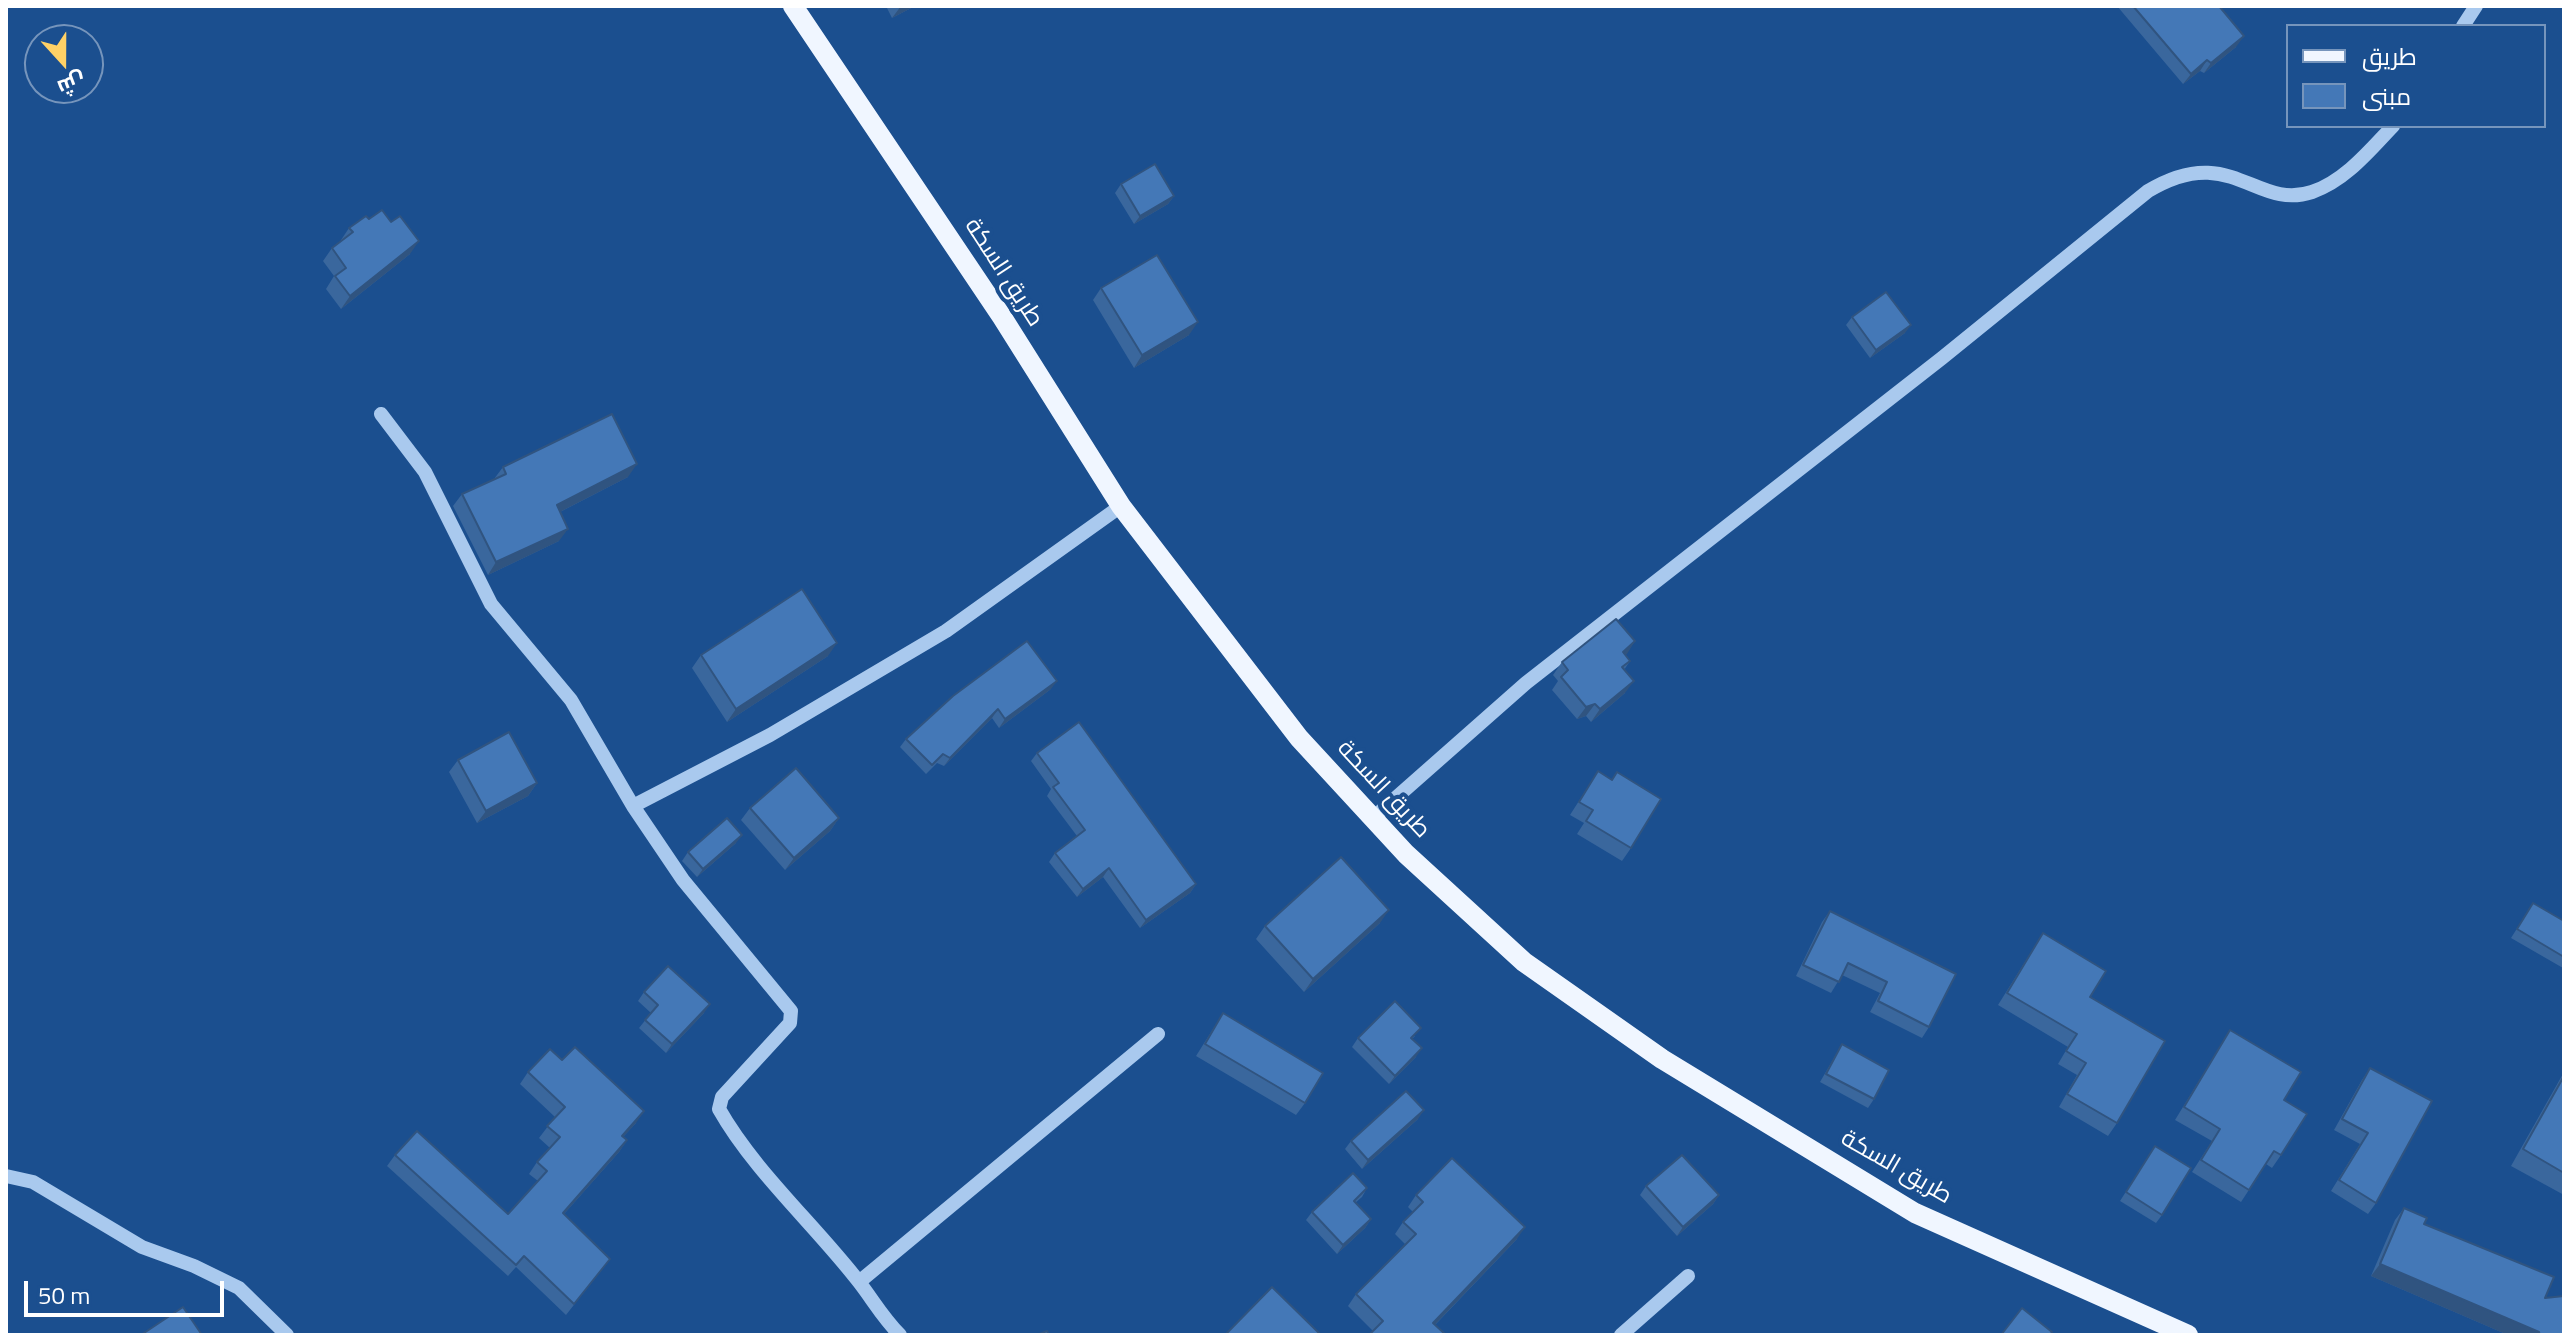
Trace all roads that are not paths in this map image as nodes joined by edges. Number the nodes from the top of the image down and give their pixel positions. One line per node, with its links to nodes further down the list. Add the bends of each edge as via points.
1 (793, 6): 6 (main road, طريق السكة, via 1002,317)
2 (2476, 6): 3 (street)
3 (2464, 24)
4 (2391, 128): 8 (street, via 2352,167 2309,193 2278,193 2207,171 2175,176 2148,191 1526,683)
5 (381, 414): 7 (street, via 425,472 491,604 571,700)
6 (1121, 506): 7 (street, via 946,631 770,735); 8 (main road, طريق السكة, via 1299,738)
7 (633, 806): 12 (street, via 683,880 791,1011 790,1023 722,1097 719,1109)
8 (1373, 818): 16 (main road, طريق السكة, via 1524,962 1662,1059 1915,1213)
9 (1158, 1034): 12 (street)
10 (6, 1176): 13 (street, via 33,1182 142,1247 239,1288)
11 (1688, 1276): 15 (street)
12 (859, 1282): 14 (street)
13 (287, 1335)
14 (900, 1335)
15 (1621, 1335)
16 (2188, 1335)

